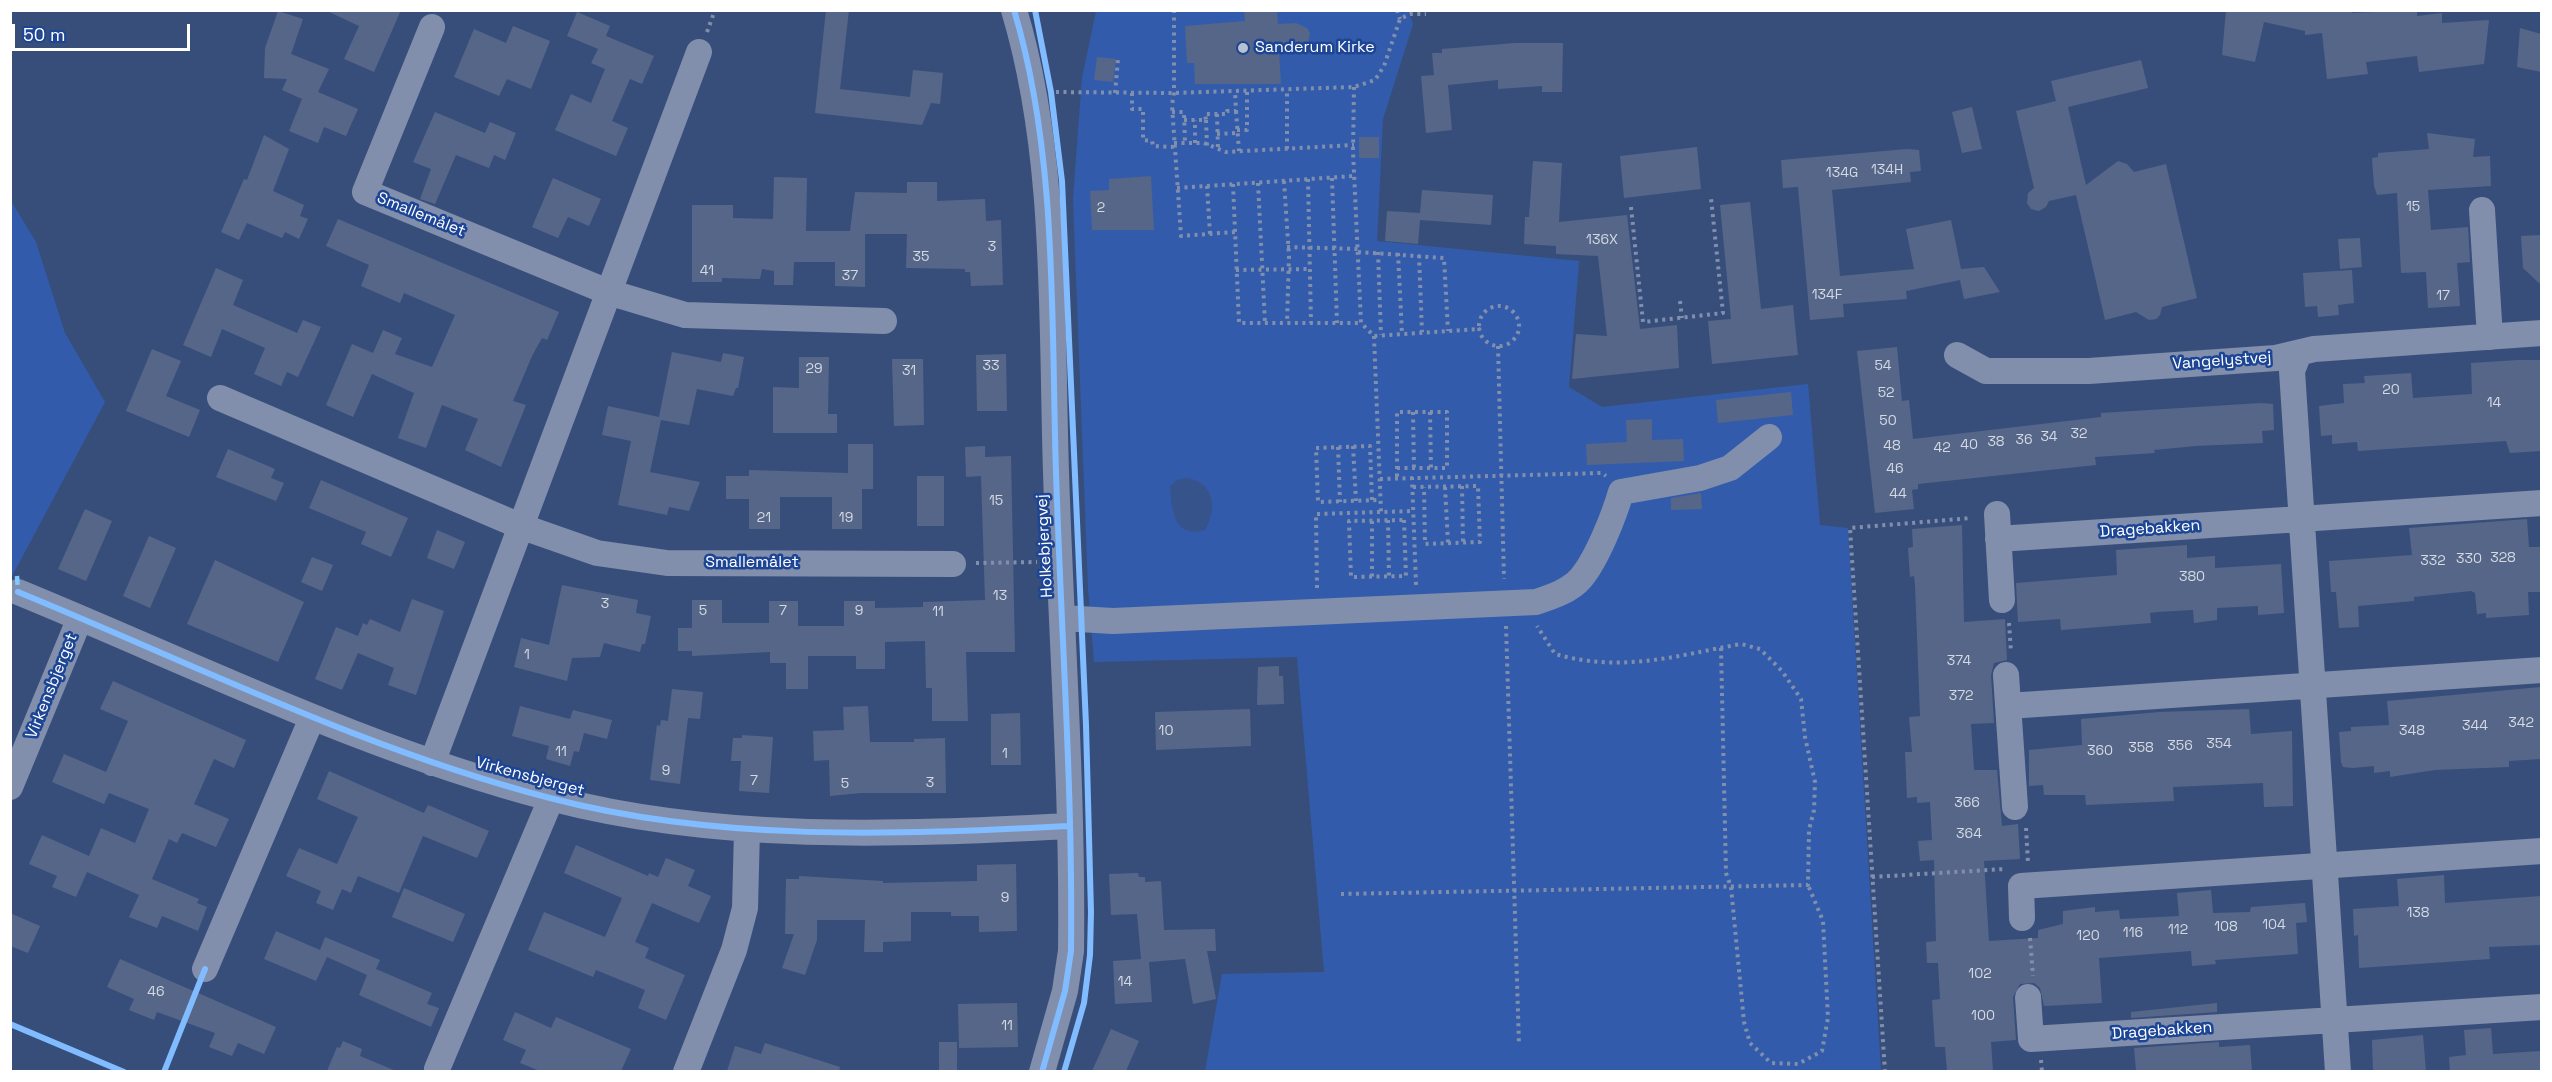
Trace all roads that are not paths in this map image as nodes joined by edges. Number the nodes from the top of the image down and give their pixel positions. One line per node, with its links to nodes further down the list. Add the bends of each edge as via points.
1 (1016, 13): 22 (street, Holkebjergvej, via 1034,91 1047,220)
2 (432, 27): 5 (street, Smallemålet, via 365,192)
3 (699, 52): 5 (street)
4 (2482, 210): 8 (street)
5 (608, 292): 6 (street, Smallemålet, via 686,315); 16 (street)
6 (884, 321)
7 (2541, 333): 8 (street, Vangelystvej)
8 (2490, 337): 9 (street, Vangelystvej)
9 (2299, 353): 10 (street, Vangelystvej, via 2276,358 2078,371 1986,371); 15 (street, via 2292,371)
10 (1957, 355)
11 (220, 398): 16 (street, Smallemålet)
12 (1769, 437): 22 (street, via 1730,468 1700,478 1622,492 1613,518 1581,578 1560,594 1536,602 1113,621)
13 (2541, 503): 15 (street, Dragebakken)
14 (1997, 514): 17 (street)
15 (2301, 519): 17 (street, Dragebakken); 25 (street)
16 (520, 526): 18 (street, Smallemålet, via 597,553 667,563); 28 (street)
17 (1998, 539): 20 (street)
18 (953, 564)
19 (18, 592): 21 (street, Virkensbjerget)
20 (2002, 600)
21 (80, 618): 27 (street, Virkensbjerget); 29 (street, Virkensbjerget)
22 (1062, 618): 32 (street, Holkebjergvej)
23 (2541, 670): 25 (street)
24 (2006, 675): 26 (street)
25 (2312, 687): 26 (street); 35 (street)
26 (2008, 706): 31 (street)
27 (312, 718): 28 (street, Virkensbjerget); 37 (street)
28 (432, 763): 30 (street, Virkensbjerget)
29 (10, 787)
30 (551, 799): 33 (street, Virkensbjerget, via 648,818); 41 (street, Virkensbjerget)
31 (2015, 807)
32 (1068, 826): 33 (street, Virkensbjerget, via 914,833); 43 (street, Holkebjergvej, via 1071,951 1065,991)
33 (747, 830): 42 (street, via 745,908 734,950)
34 (2541, 851): 35 (street)
35 (2324, 866): 36 (street, via 2021,886); 40 (street)
36 (2022, 918)
37 (205, 969)
38 (2028, 997): 40 (street, Dragebakken, via 2031,1039)
39 (2541, 1007): 40 (street, Dragebakken)
40 (2335, 1020): 44 (street)
41 (436, 1069)
42 (686, 1071)
43 (1042, 1071)
44 (2338, 1071)

